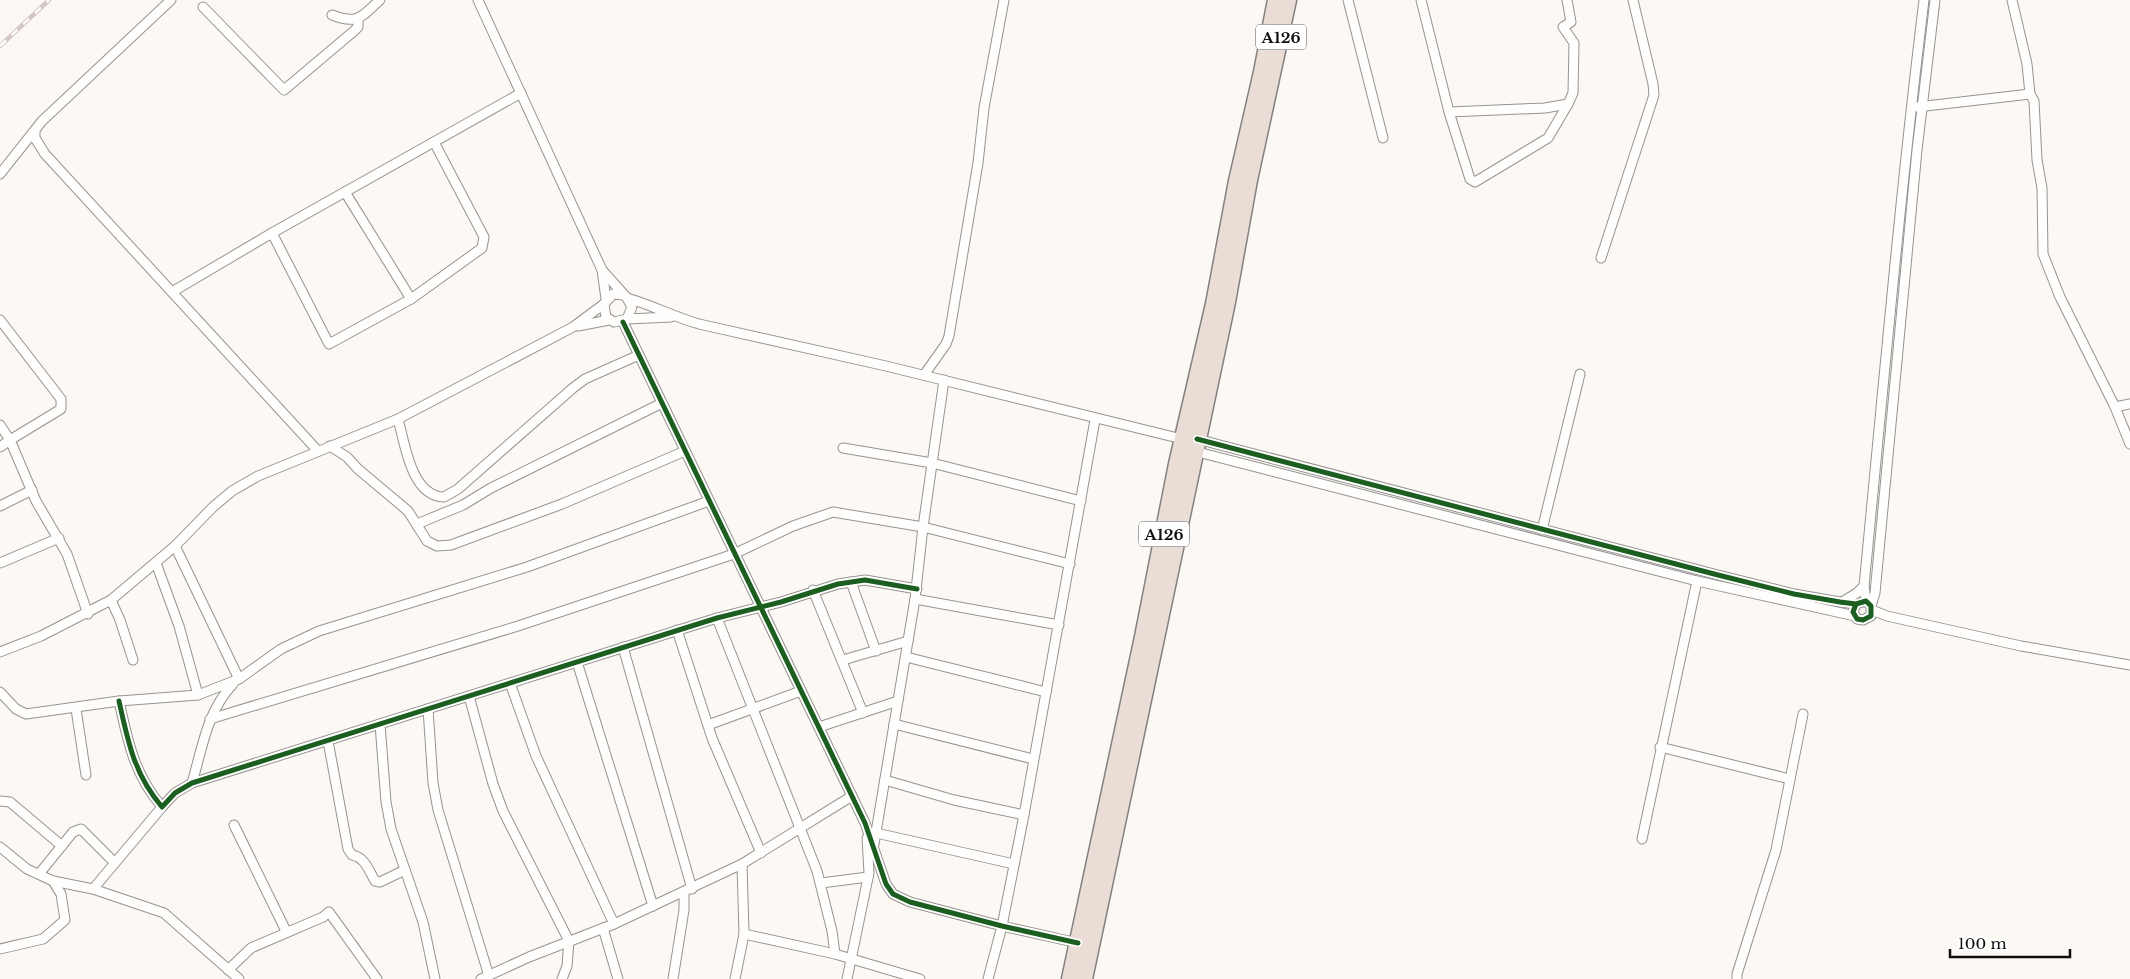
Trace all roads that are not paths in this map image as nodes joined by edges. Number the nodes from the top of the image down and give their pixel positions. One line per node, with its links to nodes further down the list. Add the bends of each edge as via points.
1 (170, 0): 22 (street)
2 (380, 0): 15 (street)
3 (478, 0): 16 (street)
4 (1004, 0): 41 (street, via 949,336)
5 (1348, 0): 23 (street)
6 (1421, 0): 21 (street)
7 (1567, 0): 18 (street, via 1571,22 1563,27 1574,43 1573,93)
8 (1633, 0): 28 (street, via 1654,95)
9 (1924, 0): 19 (street)
10 (1935, 0): 20 (street)
11 (2012, 0): 17 (street, via 2027,64)
12 (1276, 1): 50 (highway, A126, via 1268,73)
13 (203, 7): 15 (street, via 284,90 354,32)
14 (332, 15): 15 (street, via 348,22)
15 (358, 20)
16 (521, 93): 24 (street); 29 (street)
17 (2030, 94): 20 (street); 45 (street, via 2034,101 2042,188 2044,254 2060,297)
18 (1568, 104): 21 (street); 21 (street, via 1548,138 1477,182 1470,179)
19 (1911, 106): 20 (street); 73 (street)
20 (1922, 108): 81 (street, via 1875,593)
21 (1449, 112)
22 (35, 131): 25 (street); 30 (street, via 35,138 46,154)
23 (1383, 138)
24 (434, 142): 26 (street); 32 (street, via 484,237 482,248)
25 (0, 174)
26 (345, 192): 27 (street); 32 (street)
27 (272, 233): 30 (street); 32 (street, via 329,344)
28 (1601, 258)
29 (602, 270): 31 (street); 33 (street)
30 (172, 292): 55 (street)
31 (625, 296): 33 (street, via 613,294); 34 (street); 37 (street, via 632,307)
32 (410, 299)
33 (605, 302): 36 (street, via 604,312); 38 (street)
34 (674, 318): 37 (street); 41 (street)
35 (0, 320): 49 (street, via 61,398 62,404 61,409)
36 (609, 320): 37 (street); 38 (street)
37 (625, 320): 39 (street)
38 (573, 327): 46 (street)
39 (639, 355): 43 (street); 46 (street, via 585,379 458,489 444,497 426,491 416,477)
40 (1580, 374): 64 (street)
41 (924, 375): 42 (street)
42 (944, 380): 47 (street, via 1053,406); 57 (street)
43 (662, 403): 56 (street); 62 (street, via 463,505)
44 (2130, 404): 45 (street)
45 (2115, 407): 51 (street)
46 (398, 419): 52 (street)
47 (1095, 420): 50 (street); 60 (street)
48 (0, 424): 49 (street)
49 (10, 440): 53 (street); 58 (street)
50 (1191, 443): 64 (street); 71 (street); 152 (highway, A126, via 1143,637); 169 (highway, A126)
51 (2130, 444)
52 (330, 446): 55 (street); 62 (street, via 348,457 408,511)
53 (0, 447)
54 (843, 448): 57 (street)
55 (318, 451): 66 (street, via 258,476 232,492)
56 (685, 451): 59 (street); 62 (street, via 562,504 451,545 437,546 427,541)
57 (932, 462): 60 (street); 63 (street)
58 (32, 490): 61 (street); 65 (street)
59 (709, 501): 67 (street); 96 (street, via 527,567 319,631 281,649)
60 (1081, 502): 70 (street)
61 (0, 506)
62 (417, 524)
63 (923, 527): 67 (street, via 833,512); 70 (street); 74 (street)
64 (1542, 530): 78 (street, via 1765,587)
65 (59, 538): 68 (street); 82 (street)
66 (175, 546): 69 (street); 96 (street)
67 (734, 554): 80 (street); 110 (street, via 518,626)
68 (0, 563)
69 (156, 563): 77 (street); 101 (street, via 179,626)
70 (1070, 564): 85 (street)
71 (1697, 581): 83 (street); 116 (street)
72 (851, 582): 74 (street, via 886,582); 75 (street); 89 (street)
73 (1864, 586): 78 (street, via 1857,594); 81 (street)
74 (917, 589): 76 (street)
75 (812, 590): 80 (street); 93 (street)
76 (915, 599): 85 (street); 87 (street)
77 (111, 600): 82 (street); 92 (street)
78 (1840, 602): 79 (street)
79 (1856, 604): 81 (street); 83 (street, via 1853,608)
80 (761, 606): 84 (street); 98 (street)
81 (1870, 609): 83 (street, via 1863,620); 95 (street, via 1879,619 1887,616 2021,646)
82 (88, 614): 90 (street)
83 (1855, 616)
84 (717, 618): 86 (street); 105 (street)
85 (1059, 625): 100 (street)
86 (677, 630): 88 (street); 113 (street)
87 (908, 641): 89 (street); 91 (street)
88 (623, 647): 94 (street); 144 (street)
89 (876, 651): 93 (street)
90 (0, 652)
91 (906, 657): 100 (street); 104 (street)
92 (133, 660)
93 (843, 660): 108 (street)
94 (578, 662): 97 (street); 145 (street)
95 (2130, 665)
96 (238, 679): 101 (street); 110 (street, via 218,701)
97 (510, 683): 102 (street); 146 (street, via 536,756)
98 (801, 690): 105 (street); 114 (street)
99 (0, 692): 106 (street, via 16,709 26,714)
100 (1046, 692): 117 (street)
101 (198, 695): 103 (street)
102 (469, 696): 107 (street); 151 (street, via 503,811)
103 (119, 701): 106 (street); 124 (street, via 133,760)
104 (898, 701): 108 (street); 112 (street)
105 (753, 708): 113 (street); 128 (street)
106 (76, 709): 118 (street)
107 (428, 709): 111 (street); 157 (street, via 432,783)
108 (863, 713): 114 (street)
109 (1803, 714): 119 (street)
110 (210, 719): 121 (street)
111 (380, 724): 115 (street); 138 (street, via 386,802)
112 (894, 724): 117 (street); 120 (street)
113 (708, 726): 134 (street)
114 (818, 727): 122 (street)
115 (328, 740): 121 (street); 138 (street, via 348,849 365,863 375,881 380,882)
116 (1660, 747): 119 (street); 130 (street)
117 (1033, 759): 125 (street)
118 (86, 775)
119 (1790, 779): 170 (street, via 1776,850)
120 (885, 780): 125 (street, via 954,800); 129 (street)
121 (192, 783): 124 (street, via 175,793)
122 (852, 796): 126 (street); 128 (street)
123 (0, 801): 131 (street, via 10,802)
124 (162, 807): 135 (street)
125 (1024, 815): 137 (street)
126 (866, 823): 133 (street); 140 (street)
127 (234, 825): 149 (street)
128 (800, 829): 134 (street); 142 (street)
129 (876, 833): 133 (street); 137 (street)
130 (1642, 839)
131 (62, 846): 135 (street, via 74,832 83,829); 139 (street)
132 (0, 847): 139 (street, via 27,869)
133 (874, 847): 147 (street, via 886,884 893,894 910,902)
134 (761, 853): 136 (street)
135 (115, 863): 143 (street)
136 (742, 864): 144 (street); 150 (street)
137 (1014, 864): 147 (street)
138 (405, 870): 160 (street, via 423,922)
139 (39, 874): 141 (street)
140 (868, 877): 142 (street); 155 (street)
141 (53, 881): 143 (street); 153 (street, via 61,894 65,920 43,939)
142 (821, 883): 154 (street)
143 (93, 889): 156 (street, via 164,913)
144 (688, 890): 145 (street); 163 (street)
145 (652, 906): 146 (street)
146 (614, 924): 148 (street)
147 (1002, 926): 152 (street); 167 (street)
148 (603, 928): 151 (street); 162 (street)
149 (286, 931): 156 (street, via 251,948); 159 (street, via 304,926 328,912)
150 (744, 934): 154 (street); 164 (street)
151 (569, 941): 157 (street); 161 (street, via 567,966)
152 (1078, 943): 168 (highway, A126)
153 (0, 948)
154 (835, 954): 155 (street)
155 (851, 958): 165 (street); 166 (street)
156 (228, 970): 158 (street)
157 (485, 978)
158 (238, 979)
159 (377, 979)
160 (435, 979)
161 (562, 979)
162 (618, 979)
163 (673, 979)
164 (735, 979)
165 (848, 979)
166 (920, 979)
167 (988, 979)
168 (1070, 979)
169 (1084, 979)
170 (1738, 979)

